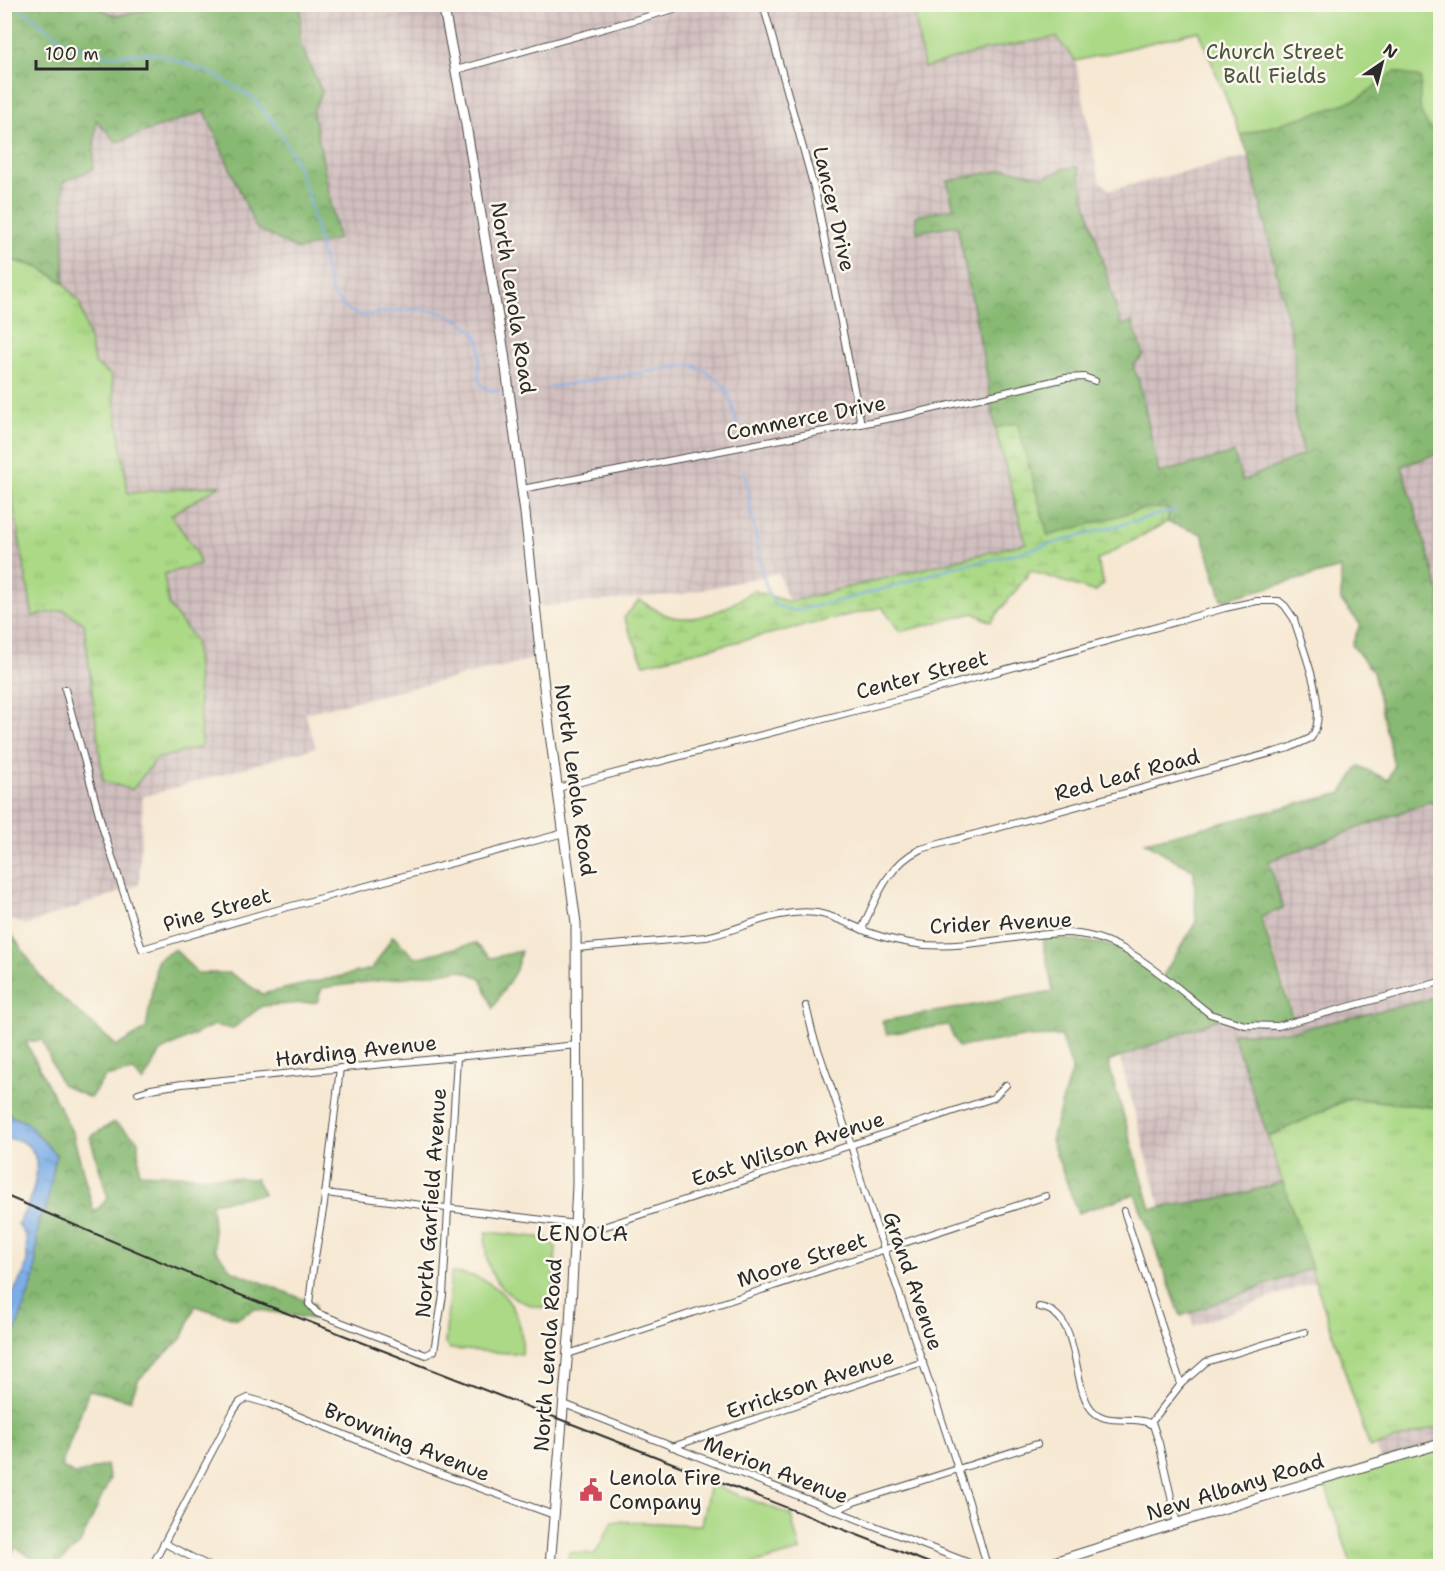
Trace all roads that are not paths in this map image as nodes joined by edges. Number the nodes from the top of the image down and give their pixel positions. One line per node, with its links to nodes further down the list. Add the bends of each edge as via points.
1 (443, 4): 4 (main road, North Lenola Road)
2 (692, 4): 4 (street)
3 (763, 4): 6 (street, Lancer Drive, via 816,195)
4 (456, 70): 7 (main road, North Lenola Road, via 496,303)
5 (1095, 381): 6 (street, Commerce Drive, via 1066,378)
6 (861, 424): 7 (street, Commerce Drive)
7 (522, 489): 10 (main road, North Lenola Road)
8 (1290, 612): 10 (street, Center Street, via 1280,601 1246,603); 12 (street, Red Leaf Road, via 1316,692 1318,725 1306,742 921,849 893,869)
9 (65, 689): 11 (street, Pine Street, via 103,829 142,950)
10 (558, 788): 11 (main road, North Lenola Road)
11 (564, 833): 13 (main road, North Lenola Road)
12 (862, 929): 13 (street, Crider Avenue, via 819,914 790,913 706,936); 14 (street, Crider Avenue, via 897,941 929,945 1052,934 1088,936 1137,957 1210,1014 1258,1027 1296,1023)
13 (577, 948): 16 (main road, North Lenola Road)
14 (1440, 982)
15 (806, 1006): 21 (street, Grand Avenue)
16 (577, 1045): 17 (street, Harding Avenue); 26 (main road, North Lenola Road)
17 (458, 1057): 18 (street, Harding Avenue); 24 (street, North Garfield Avenue)
18 (340, 1068): 20 (street, Harding Avenue, via 160,1087); 22 (street)
19 (1006, 1085): 21 (street, East Wilson Avenue, via 993,1098)
20 (138, 1093)
21 (851, 1145): 26 (street, East Wilson Avenue, via 588,1232); 27 (street, Grand Avenue)
22 (325, 1193): 24 (street); 24 (street, North Garfield Avenue, via 309,1304 317,1312 426,1355 434,1351 443,1295)
23 (1046, 1196): 27 (street, Moore Street)
24 (448, 1207): 26 (street)
25 (1124, 1211): 32 (street)
26 (575, 1229): 30 (main road, North Lenola Road)
27 (885, 1250): 30 (street, Moore Street); 31 (street, Grand Avenue)
28 (1039, 1307): 34 (street, via 1049,1309 1065,1326 1080,1381 1094,1412 1107,1419 1142,1420)
29 (1305, 1332): 32 (street, via 1206,1362)
30 (568, 1354): 33 (main road, North Lenola Road)
31 (923, 1362): 37 (street, Errickson Avenue); 38 (street, Grand Avenue)
32 (1180, 1384): 34 (street)
33 (564, 1404): 37 (street, Merion Avenue); 40 (main road, North Lenola Road)
34 (1150, 1424): 41 (street, via 1159,1443)
35 (1037, 1443): 38 (street)
36 (1440, 1444): 41 (main road, New Albany Road)
37 (672, 1447): 39 (street, Merion Avenue)
38 (958, 1468): 39 (street); 47 (street, Grand Avenue)
39 (835, 1511): 46 (street, Merion Avenue)
40 (554, 1515): 42 (street, Browning Avenue, via 248,1398 234,1410); 45 (main road, North Lenola Road)
41 (1177, 1524): 48 (main road, New Albany Road)
42 (164, 1543): 43 (street); 44 (street)
43 (152, 1566)
44 (209, 1566)
45 (550, 1566)
46 (977, 1566)
47 (987, 1566)
48 (1041, 1566)

